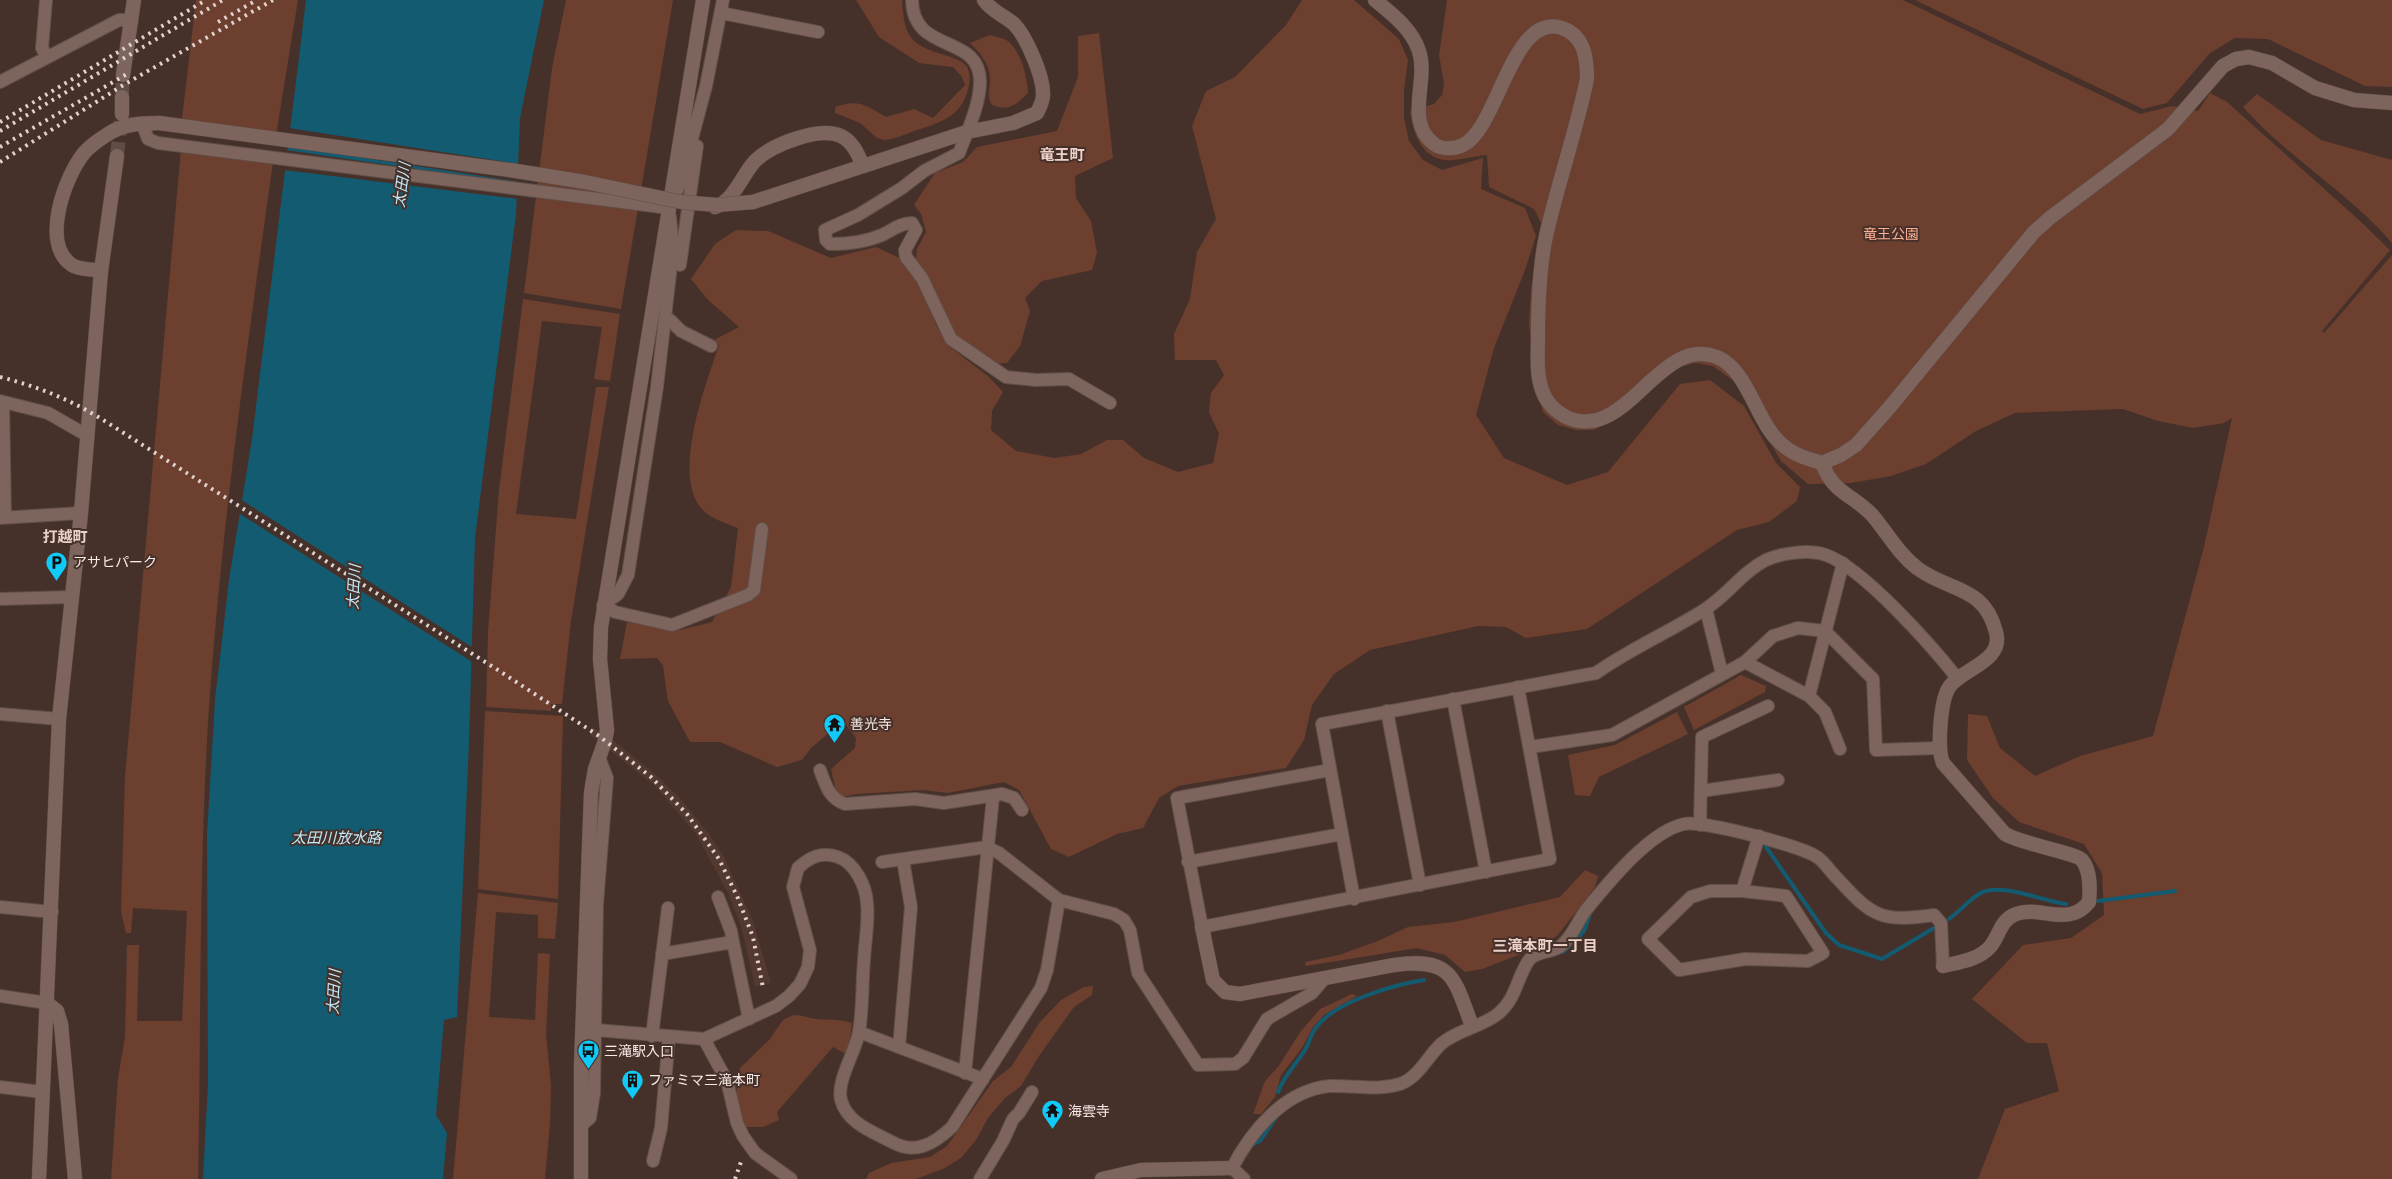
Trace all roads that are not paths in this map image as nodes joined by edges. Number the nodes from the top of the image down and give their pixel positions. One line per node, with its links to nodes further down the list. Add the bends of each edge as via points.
1 (46, 0): 10 (street, via 42,48)
2 (134, 0): 8 (street)
3 (703, 0): 21 (street)
4 (912, 0): 18 (street, via 913,16 922,29 934,39 964,51 976,62 980,83)
5 (984, 0): 18 (street, via 1020,32 1040,74 1044,96 1037,113 1029,118)
6 (1374, 0): 29 (street, via 1408,30 1419,51 1422,66 1418,101 1420,126 1437,146 1462,146 1472,140 1484,124 1520,48 1532,35 1548,28 1562,28 1582,45 1587,79 1546,236 1540,275 1538,369 1542,390 1557,412 1570,419 1596,421 1615,411 1684,357 1701,354 1718,357 1744,384 1761,416 1784,447)
7 (722, 6): 9 (street); 13 (street)
8 (132, 20): 10 (street, via 119,20); 11 (street)
9 (818, 32)
10 (47, 57): 12 (street)
11 (123, 75)
12 (0, 82)
13 (706, 86): 21 (street); 23 (street)
14 (122, 97): 16 (street)
15 (2392, 103): 29 (street, via 2346,98 2315,88 2272,63 2249,57 2222,66 2168,129 2034,232 1856,445)
16 (122, 114)
17 (142, 124): 20 (street, bridge, via 159,123 510,170 681,202 717,205 753,202); 21 (street, via 148,139 158,142); 22 (street, via 130,124 109,133 90,148 66,185 55,226 63,257 73,266)
18 (967, 132): 20 (street); 27 (street, via 959,154 924,170 858,215 825,230 826,240 830,244 850,244 882,235 903,223 912,223 916,230 905,250 906,257 922,278 951,339 1006,377 1069,379)
19 (117, 156): 22 (street)
20 (863, 166): 21 (street, via 850,142 840,136 825,133 787,141 756,160 722,205)
21 (675, 208): 25 (street); 36 (street)
22 (101, 271): 28 (street)
23 (670, 320): 24 (street, via 681,331); 25 (street)
24 (711, 346)
25 (657, 387): 36 (street, via 628,575 618,594)
26 (2, 401): 28 (street, via 48,413); 31 (street)
27 (1110, 404)
28 (88, 436): 30 (street)
29 (1822, 463): 41 (street, via 1832,484 1872,515 1904,557 1919,569 1972,595 1985,608 1996,632 1997,646 1988,657)
30 (81, 513): 31 (street); 34 (street)
31 (2, 518)
32 (762, 529): 36 (street, via 754,590 748,596 672,625 615,612)
33 (1843, 563): 37 (street, via 1824,554 1781,555 1756,566); 38 (street); 41 (street, via 1862,577)
34 (72, 597): 35 (street); 48 (street)
35 (0, 598)
36 (604, 604): 77 (street, via 600,659 606,730 591,793)
37 (1706, 609): 40 (street); 42 (street, via 1596,673)
38 (1825, 631): 39 (street, via 1798,628 1773,636); 43 (street); 50 (street, via 1873,679 1876,750)
39 (1745, 662): 40 (street); 43 (street)
40 (1722, 674): 49 (street, via 1612,735)
41 (1958, 679): 50 (street, via 1950,686 1944,700)
42 (1518, 687): 44 (street); 49 (street)
43 (1809, 696): 51 (street, via 1825,712)
44 (1453, 699): 46 (street); 65 (street)
45 (1768, 706): 55 (street, via 1702,737)
46 (1387, 711): 53 (street, via 1322,724); 66 (street)
47 (0, 714): 48 (street)
48 (59, 719): 73 (street)
49 (1530, 747): 65 (street, via 1550,859)
50 (1939, 748): 78 (street, via 1947,770 2005,834 2015,840 2082,859 2090,892 2089,902 2078,912 2060,915 2025,911 2008,917 1983,952)
51 (1840, 749)
52 (820, 770): 56 (street, via 829,794 845,804 915,798 944,803)
53 (1330, 770): 59 (street); 64 (street, via 1177,798)
54 (1778, 780): 55 (street)
55 (1701, 790): 58 (street)
56 (993, 797): 57 (street, via 1002,794 1014,798); 61 (street)
57 (1022, 810)
58 (1700, 825): 60 (street); 83 (street, via 1685,823 1647,843 1585,911 1574,932 1560,947 1531,957 1520,974 1513,996 1501,1012 1487,1022)
59 (1342, 834): 64 (street); 69 (street)
60 (1759, 836): 67 (street); 78 (street, via 1817,857 1870,912 1886,917 1934,915 1941,923)
61 (987, 847): 62 (street); 70 (street); 90 (street)
62 (903, 860): 63 (street); 89 (street, via 912,907)
63 (882, 862)
64 (1188, 862): 74 (street)
65 (1486, 872): 66 (street)
66 (1420, 885): 69 (street)
67 (1742, 891): 67 (street, via 1786,896 1823,953 1808,961 1745,959 1679,970 1648,939 1691,897 1710,891)
68 (718, 897): 75 (street)
69 (1354, 899): 74 (street)
70 (1059, 900): 79 (street, via 1114,914 1124,920 1130,930 1138,973 1198,1065 1234,1064 1243,1058 1268,1019 1312,993); 91 (street, via 1041,988)
71 (0, 907): 73 (street)
72 (668, 908): 76 (street)
73 (52, 912): 81 (street)
74 (1202, 927): 79 (street, via 1213,980 1225,992 1240,994)
75 (733, 942): 76 (street); 82 (street)
76 (662, 954): 86 (street)
77 (591, 957): 84 (street); 95 (street, via 582,1066)
78 (1943, 966)
79 (1326, 978): 83 (street, via 1406,963 1442,968 1457,986)
80 (0, 996): 81 (street)
81 (47, 1003): 93 (street); 99 (street, via 57,1011 61,1024)
82 (750, 1019): 85 (street, via 776,1006 800,984 808,966 810,950 794,887 795,874 804,863 829,853 843,858 855,870 867,902); 88 (street)
83 (1472, 1026): 97 (street, via 1442,1043 1409,1080 1368,1088 1330,1086 1308,1091 1276,1108)
84 (596, 1030): 86 (street); 95 (street, via 594,1093 590,1118)
85 (859, 1032): 89 (street); 91 (street, via 841,1087 843,1107 852,1119 899,1146 912,1149 938,1140 952,1127)
86 (652, 1036): 87 (street)
87 (669, 1037): 88 (street); 96 (street, via 661,1128)
88 (704, 1039): 101 (street, via 727,1081 737,1123 744,1136 755,1153)
89 (899, 1047): 90 (street)
90 (965, 1072): 91 (street)
91 (983, 1079)
92 (0, 1087): 93 (street)
93 (42, 1092): 98 (street)
94 (1032, 1092): 102 (street)
95 (583, 1124): 100 (street)
96 (653, 1160)
97 (1232, 1168): 103 (street, via 1141,1170); 104 (street)
98 (39, 1179)
99 (75, 1179)
100 (581, 1179)
101 (791, 1179)
102 (980, 1179)
103 (1102, 1179)
104 (1244, 1179)

